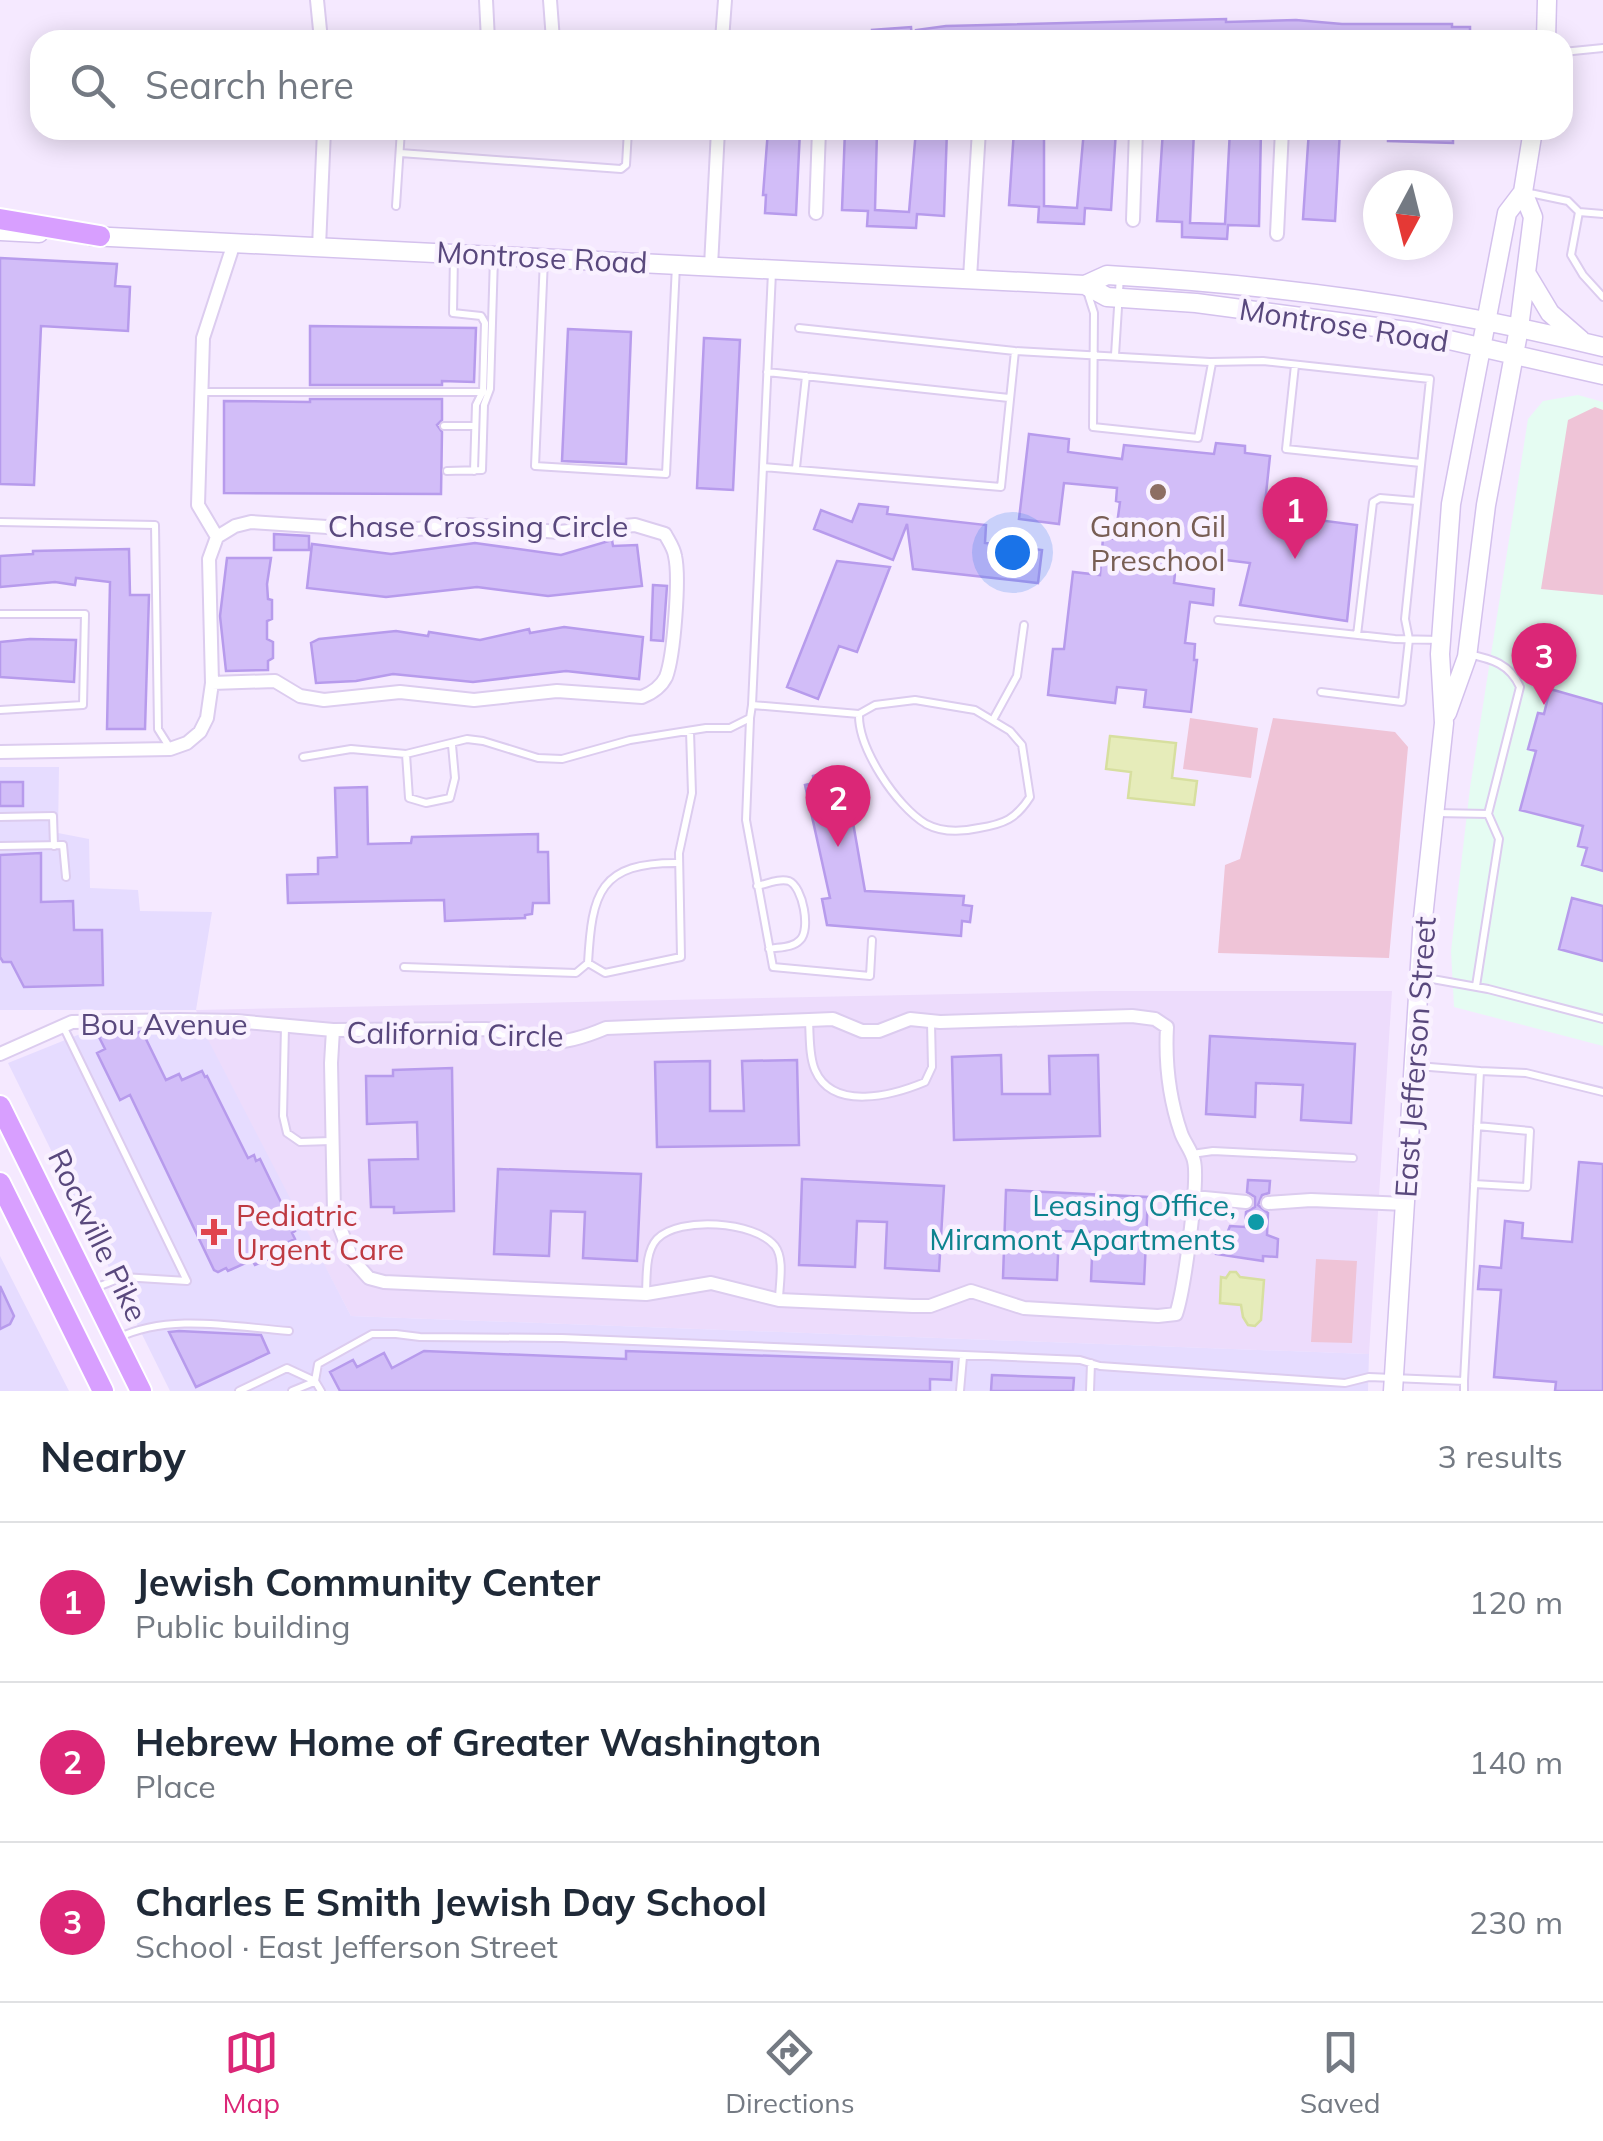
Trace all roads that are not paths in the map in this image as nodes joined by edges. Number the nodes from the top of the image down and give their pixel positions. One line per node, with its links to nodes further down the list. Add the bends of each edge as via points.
1 (317, 0): 6 (street)
2 (486, 0): 7 (street)
3 (550, 0): 8 (street)
4 (725, 0): 9 (street)
5 (1550, 3): 10 (street)
6 (321, 30)
7 (488, 30)
8 (552, 30)
9 (723, 30)
10 (1547, 30)
11 (1603, 48): 12 (lane)
12 (1573, 51)
13 (324, 140): 34 (street)
14 (401, 140): 22 (lane)
15 (627, 140): 22 (lane, via 621,169)
16 (717, 140): 39 (street)
17 (819, 140): 26 (street)
18 (979, 140): 43 (street)
19 (1136, 140): 29 (street)
20 (1281, 140): 31 (street)
21 (1532, 140): 23 (street, East Jefferson Street)
22 (400, 153): 24 (lane)
23 (1524, 192): 25 (lane, via 1568,201); 41 (street, East Jefferson Street, via 1533,216); 47 (street, East Jefferson Street, via 1507,213)
24 (396, 206)
25 (1579, 212): 27 (lane); 45 (lane, via 1571,255)
26 (816, 213)
27 (1603, 214)
28 (0, 219): 32 (main road)
29 (1133, 220)
30 (0, 232): 32 (street, Montrose Road)
31 (1276, 234)
32 (100, 236): 33 (street, Montrose Road)
33 (234, 243): 34 (street, Montrose Road); 61 (street, via 202,338)
34 (319, 247): 35 (street, Montrose Road)
35 (454, 253): 36 (street, Montrose Road); 62 (lane, via 453,313 482,316 486,323)
36 (494, 255): 37 (street, Montrose Road); 69 (lane, via 490,388 482,470)
37 (544, 258): 38 (street, Montrose Road); 38 (lane, via 535,466 666,474)
38 (676, 264): 39 (street, Montrose Road)
39 (710, 266): 40 (street, Montrose Road)
40 (772, 268): 43 (street, Montrose Road); 58 (lane)
41 (1526, 273): 49 (street, East Jefferson Street); 50 (street, via 1550,313)
42 (1120, 276): 44 (street, Montrose Road); 46 (lane); 47 (street, Montrose Road, via 1313,292)
43 (970, 278): 44 (street, Montrose Road)
44 (1085, 285): 46 (street, Montrose Road); 53 (lane, via 1094,313)
45 (1603, 297)
46 (1118, 298): 51 (street, Montrose Road, via 1310,318); 54 (lane)
47 (1488, 320): 49 (street, Montrose Road); 51 (street, East Jefferson Street)
48 (799, 328): 52 (lane)
49 (1519, 328): 50 (street, Montrose Road); 55 (street, East Jefferson Street)
50 (1594, 345)
51 (1482, 347): 55 (street, Montrose Road); 79 (street, East Jefferson Street, via 1451,504)
52 (1015, 351): 53 (lane); 63 (lane)
53 (1094, 354): 54 (lane); 56 (lane, via 1093,428 1198,438)
54 (1115, 354): 56 (lane)
55 (1514, 354): 59 (street, Montrose Road); 80 (street, East Jefferson Street)
56 (1212, 362): 57 (lane)
57 (1295, 365): 66 (lane, via 1286,449); 66 (lane, via 1430,379)
58 (767, 372): 60 (lane); 67 (lane)
59 (1603, 375)
60 (806, 376): 63 (lane); 68 (lane)
61 (201, 392): 62 (lane); 73 (street, via 198,505)
62 (483, 392): 65 (lane)
63 (1008, 398): 68 (lane, via 1001,487)
64 (444, 426): 65 (lane)
65 (475, 426): 69 (lane)
66 (1421, 463): 71 (lane)
67 (762, 467): 68 (lane); 83 (lane)
68 (796, 468)
69 (474, 470): 70 (lane)
70 (446, 471)
71 (1416, 501): 77 (lane, via 1373,502); 78 (lane, via 1404,619)
72 (0, 522): 91 (lane, via 155,525 158,729)
73 (217, 538): 81 (street, via 209,559); 81 (street, Chase Crossing Circle, via 251,522 389,532 635,525 665,534 675,555 676,586 666,677 642,697 557,691 474,700 400,692 324,700 275,681)
74 (0, 614): 84 (lane, via 86,614 83,705)
75 (1218, 620): 77 (lane)
76 (1024, 625): 87 (lane, via 1017,676)
77 (1358, 635): 78 (lane)
78 (1410, 639): 79 (lane); 82 (lane, via 1402,702)
79 (1441, 640): 88 (street, East Jefferson Street)
80 (1467, 654): 88 (street, East Jefferson Street); 96 (lane, via 1496,660 1520,687)
81 (212, 683): 91 (street, via 200,732)
82 (1321, 692)
83 (752, 705): 85 (lane); 86 (lane)
84 (0, 710)
85 (859, 714): 87 (lane, via 915,700); 87 (lane, via 866,751 900,800 926,824 949,831 1006,824 1030,798 1022,745)
86 (750, 718): 89 (lane, via 730,728); 102 (lane, via 746,820)
87 (994, 718)
88 (1444, 723): 95 (street, East Jefferson Street)
89 (690, 731): 90 (lane, via 562,759 483,741); 100 (lane, via 692,793)
90 (452, 745): 93 (lane); 93 (lane, via 450,798 426,804 409,798)
91 (170, 749): 92 (street)
92 (0, 752)
93 (406, 754): 94 (lane, via 350,749)
94 (303, 757)
95 (1434, 813): 96 (lane); 107 (street, East Jefferson Street)
96 (1488, 814): 108 (lane, via 1499,839)
97 (0, 817): 99 (lane, via 53,816)
98 (0, 846): 99 (lane)
99 (54, 846): 101 (lane, via 64,845)
100 (679, 862): 105 (lane, via 620,871 598,895); 105 (lane, via 680,957 605,972)
101 (66, 877)
102 (757, 886): 104 (lane); 104 (lane, via 794,882 801,902 804,938)
103 (872, 940): 104 (lane, via 870,976 773,967)
104 (769, 949)
105 (588, 963): 106 (lane, via 576,972)
106 (404, 967)
107 (1419, 977): 108 (lane); 116 (street, East Jefferson Street)
108 (1476, 986): 109 (lane)
109 (1603, 1018)
110 (809, 1020): 111 (street, California Circle, via 833,1019 862,1031); 111 (lane, via 820,1080 867,1098 925,1082 932,1067); 114 (street, California Circle, via 606,1028 554,1042 505,1030)
111 (931, 1022): 122 (street, California Circle, via 1155,1019 1167,1027 1166,1066)
112 (62, 1025): 113 (street, Bou Avenue, via 180,1020); 115 (street, Bou Avenue); 130 (lane, via 187,1281 123,1276)
113 (285, 1026): 114 (street, Bou Avenue); 121 (lane, via 287,1133 300,1142)
114 (333, 1030): 121 (street, California Circle)
115 (0, 1054)
116 (1414, 1066): 117 (lane); 129 (street, East Jefferson Street)
117 (1480, 1071): 118 (lane); 120 (lane)
118 (1603, 1092)
119 (0, 1106): 130 (main road, Rockville Pike)
120 (1477, 1126): 125 (lane); 125 (lane, via 1530,1131 1527,1187)
121 (333, 1140): 131 (street, California Circle, via 334,1212 352,1258 369,1278)
122 (1191, 1155): 123 (lane); 126 (street, California Circle)
123 (1353, 1158)
124 (0, 1183): 141 (main road)
125 (1474, 1184): 138 (lane)
126 (1194, 1197): 127 (street); 132 (street, California Circle, via 1176,1314 1024,1308 971,1291 930,1306)
127 (1246, 1202)
128 (1268, 1202): 129 (street)
129 (1406, 1204): 139 (street, East Jefferson Street)
130 (91, 1290): 134 (main road, Rockville Pike)
131 (646, 1294): 132 (street, California Circle, via 711,1283); 132 (lane, via 654,1242 666,1232 710,1224 740,1226 774,1244)
132 (779, 1300)
133 (289, 1331): 134 (lane, via 162,1323)
134 (116, 1339): 142 (main road, Rockville Pike)
135 (963, 1357): 136 (lane); 137 (lane, via 372,1334 318,1364); 146 (lane)
136 (1090, 1363): 140 (lane); 147 (lane)
137 (315, 1381): 143 (lane, via 287,1368); 144 (lane); 145 (lane)
138 (1464, 1381): 139 (lane); 148 (lane)
139 (1394, 1384): 140 (lane, via 1365,1377)
140 (1344, 1387)
141 (103, 1391)
142 (142, 1391)
143 (240, 1391)
144 (292, 1391)
145 (321, 1391)
146 (960, 1391)
147 (1090, 1391)
148 (1464, 1391)

